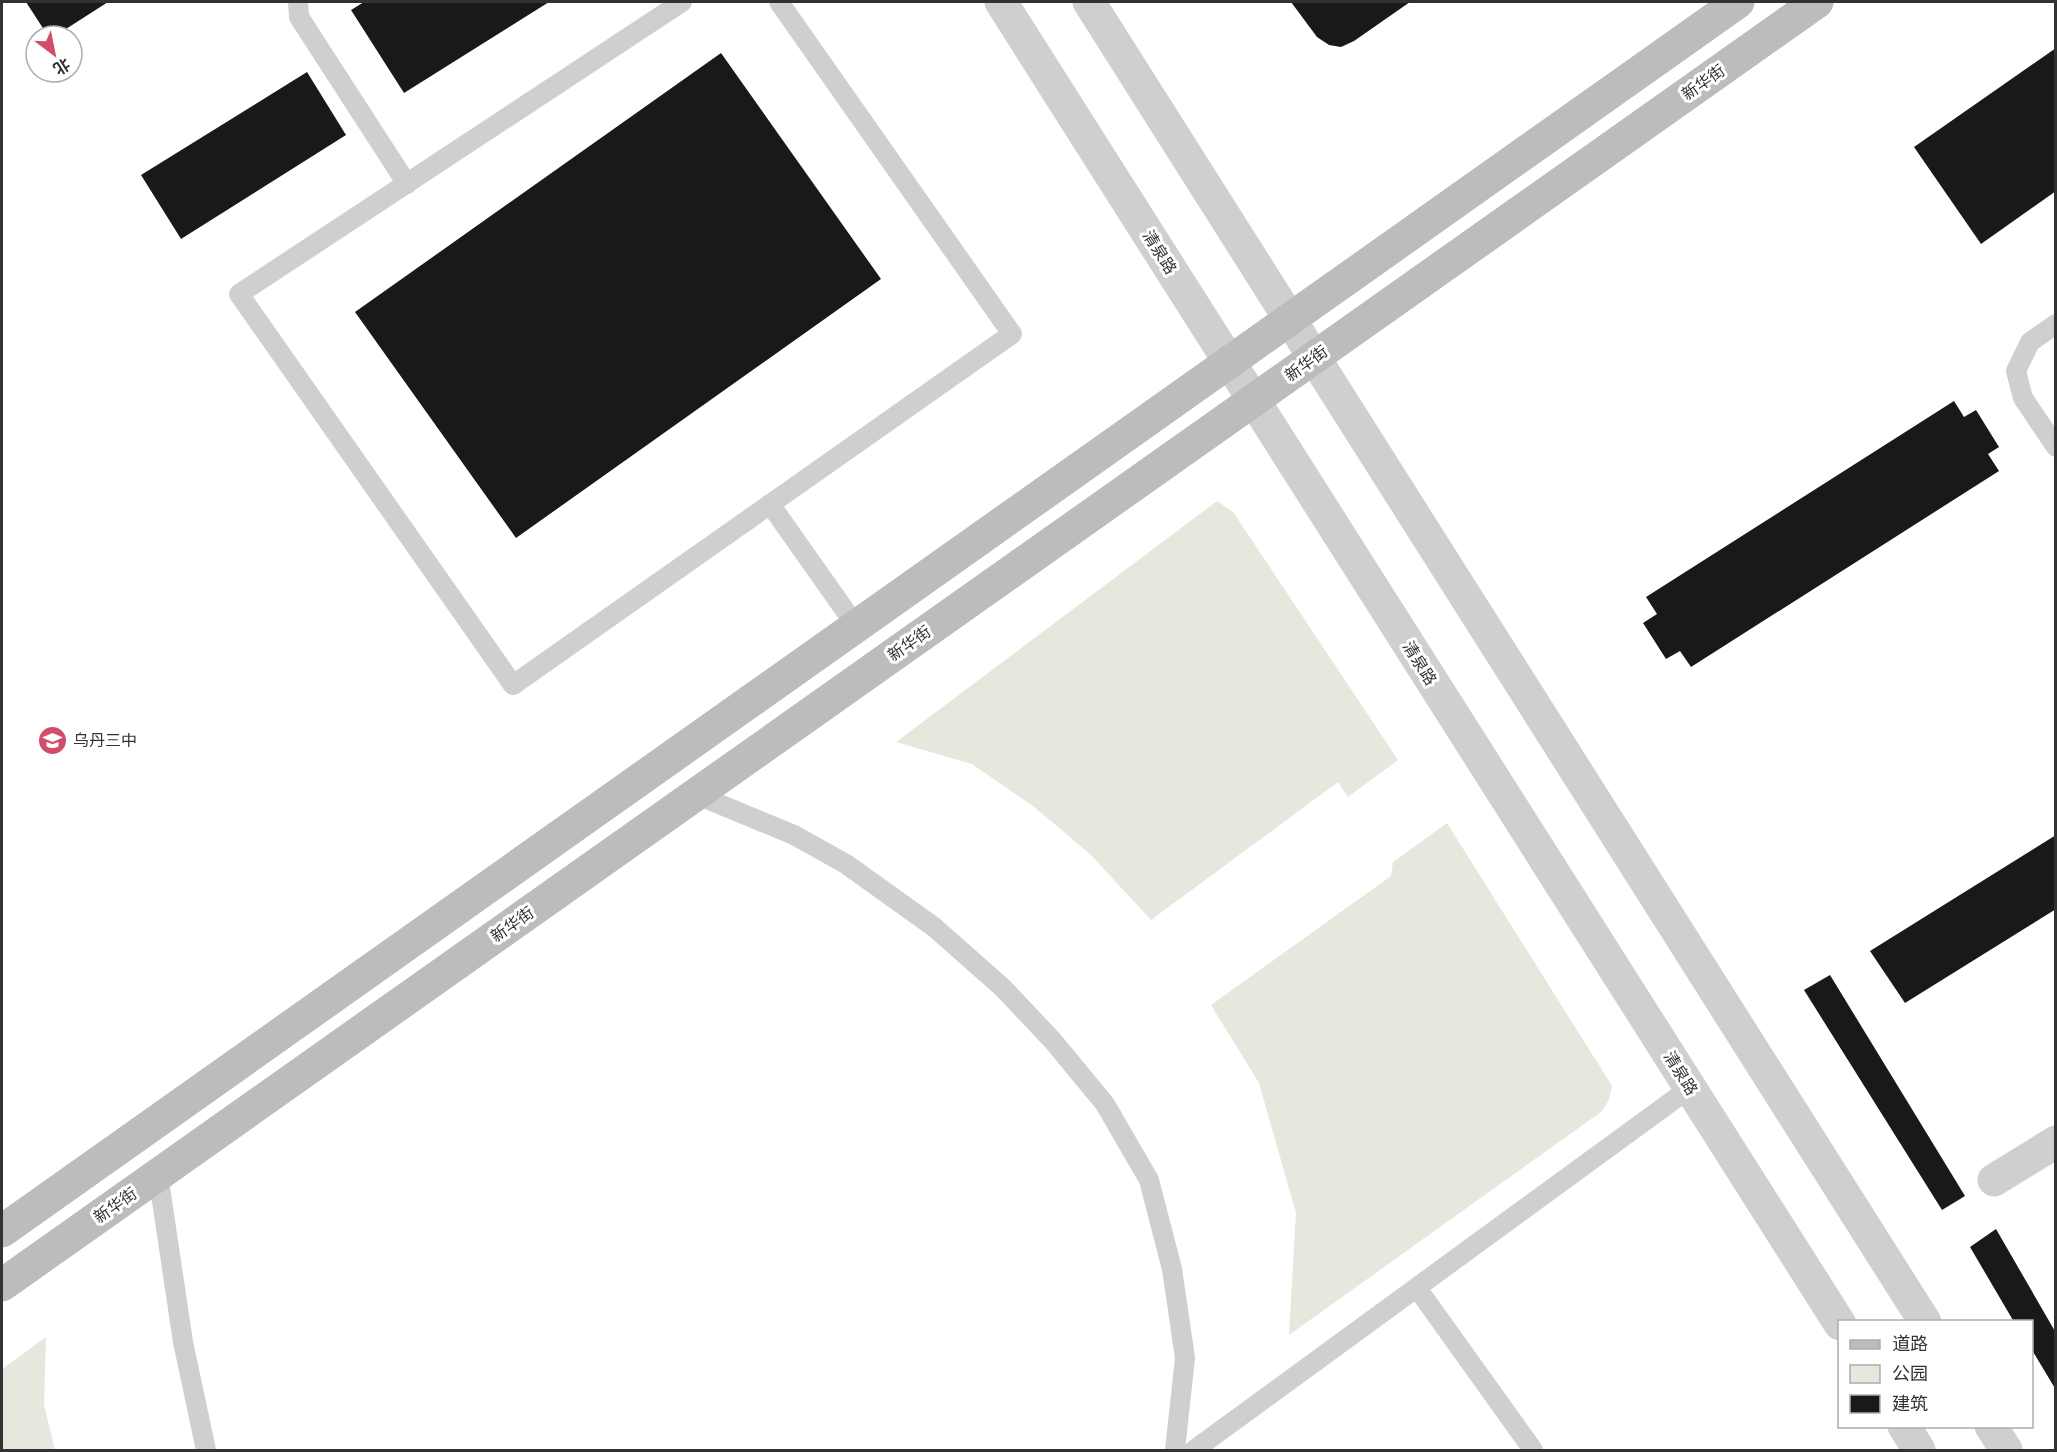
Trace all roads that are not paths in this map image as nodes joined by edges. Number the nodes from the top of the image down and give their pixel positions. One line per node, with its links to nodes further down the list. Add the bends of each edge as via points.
1 (298, 2): 8 (lane, via 299,17)
2 (682, 2): 8 (lane)
3 (779, 2): 15 (lane, via 1012,334)
4 (1001, 2): 12 (street, 清泉路)
5 (1089, 2): 9 (street)
6 (1738, 2): 9 (main road)
7 (1816, 2): 11 (main road, 新华街)
8 (407, 184): 15 (lane, via 239,294 513,684)
9 (1290, 319): 11 (street); 12 (main road)
10 (2055, 324): 14 (lane, via 2030,342 2016,371 2023,398)
11 (1314, 357): 13 (main road, 新华街); 25 (street)
12 (1230, 362): 13 (street, 清泉路); 16 (main road)
13 (1254, 400): 17 (main road, 新华街); 18 (street, 清泉路)
14 (2055, 447)
15 (770, 504): 16 (lane)
16 (856, 626): 22 (main road)
17 (695, 794): 20 (main road, 新华街); 30 (lane, via 794,835 846,864 934,927 1004,988 1105,1104 1149,1180 1172,1269 1185,1358)
18 (1690, 1088): 24 (lane); 26 (street, 清泉路)
19 (2055, 1142): 21 (street)
20 (158, 1174): 23 (main road, 新华街); 29 (lane, via 183,1342)
21 (1994, 1180)
22 (2, 1231)
23 (2, 1285)
24 (1417, 1288): 31 (lane); 32 (lane)
25 (1924, 1320)
26 (1838, 1322)
27 (1905, 1428): 33 (street)
28 (1992, 1428): 34 (street)
29 (206, 1450)
30 (1175, 1450)
31 (1194, 1450)
32 (1533, 1450)
33 (1919, 1450)
34 (2007, 1450)

